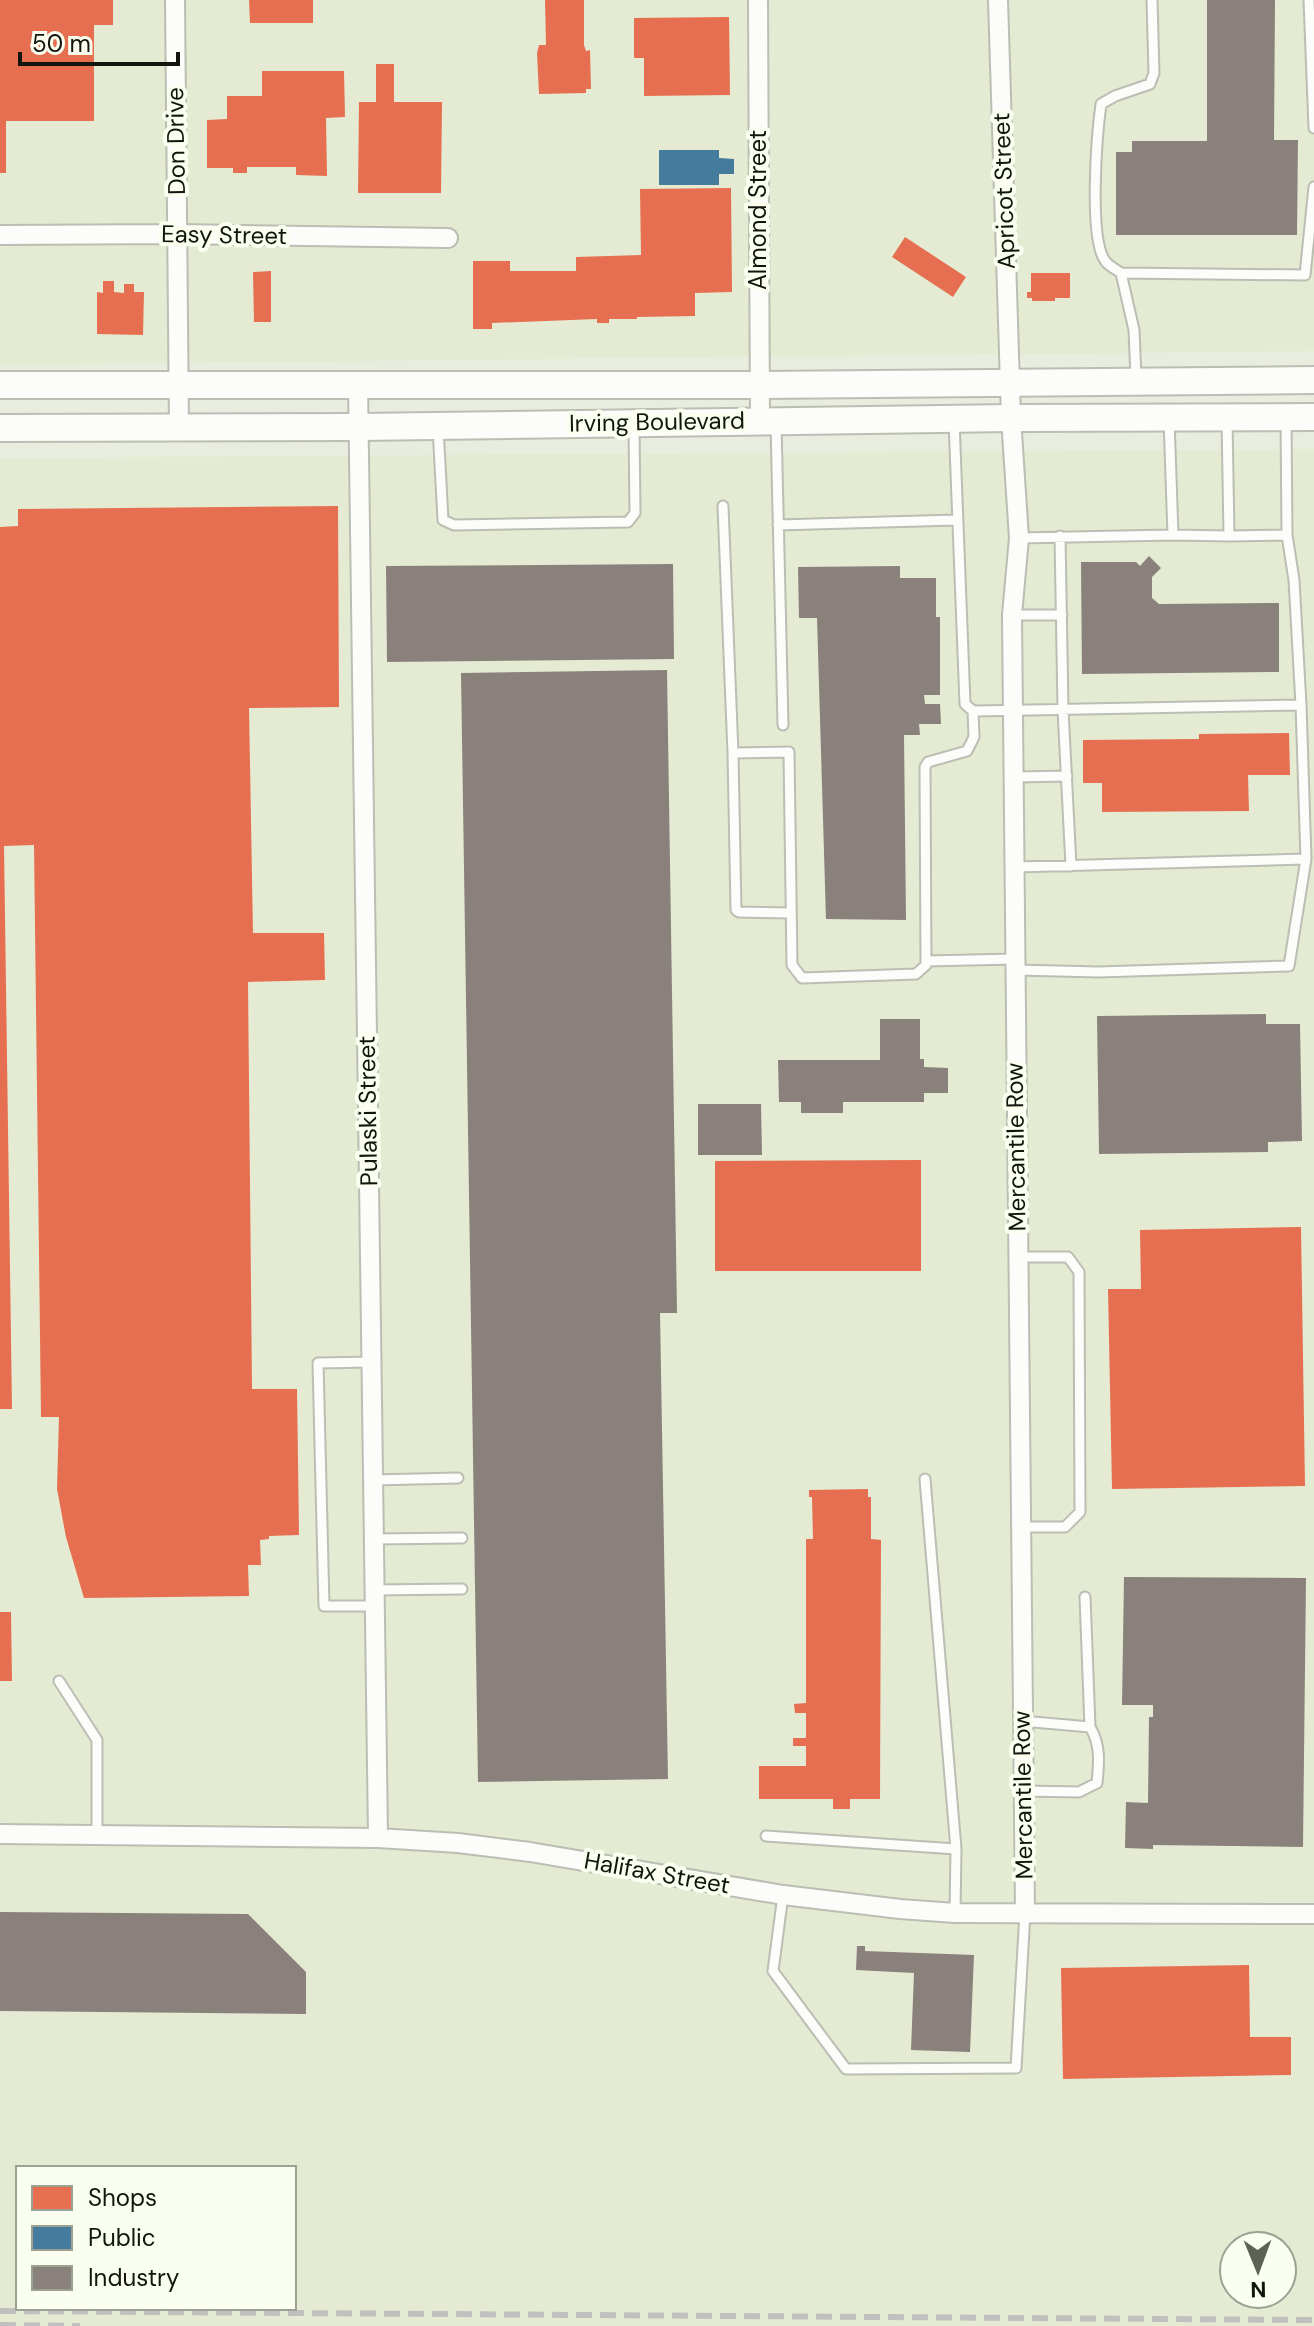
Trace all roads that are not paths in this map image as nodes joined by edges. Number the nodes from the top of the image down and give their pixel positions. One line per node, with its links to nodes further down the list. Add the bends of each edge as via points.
1 (175, 0): 8 (street, Don Drive)
2 (758, 0): 19 (street, Almond Street)
3 (998, 0): 15 (street, Apricot Street)
4 (1152, 0): 11 (lane, via 1150,84 1101,104 1096,141 1097,238 1105,261)
5 (1309, 0): 6 (lane)
6 (1314, 128)
7 (1314, 187): 12 (lane)
8 (177, 234): 9 (street, Easy Street); 10 (street, Easy Street); 18 (street, Don Drive)
9 (0, 235)
10 (448, 238)
11 (1121, 273): 12 (lane); 14 (lane, via 1134,330)
12 (1310, 277)
13 (1314, 380): 14 (main road, Irving Boulevard)
14 (1136, 381): 15 (main road, Irving Boulevard)
15 (1010, 382): 19 (main road, Irving Boulevard); 25 (street, Mercantile Row)
16 (358, 383): 18 (main road, Irving Boulevard); 19 (main road, Irving Boulevard); 30 (street, Pulaski Street)
17 (0, 385): 18 (main road, Irving Boulevard)
18 (178, 385): 29 (street, Don Drive)
19 (759, 385): 26 (street, Almond Street)
20 (1169, 417): 21 (main road, Irving Boulevard); 25 (main road, Irving Boulevard); 35 (lane)
21 (1227, 417): 22 (main road, Irving Boulevard); 38 (lane)
22 (1286, 417): 23 (main road, Irving Boulevard); 36 (lane)
23 (1314, 417)
24 (954, 418): 25 (main road, Irving Boulevard); 26 (main road, Irving Boulevard); 33 (lane)
25 (1011, 418): 39 (street, Mercantile Row)
26 (768, 420): 27 (main road, Irving Boulevard); 34 (lane)
27 (634, 422): 28 (main road, Irving Boulevard); 28 (lane, via 635,513 628,522 454,525 443,520)
28 (438, 425): 30 (main road, Irving Boulevard)
29 (179, 427): 30 (main road, Irving Boulevard); 31 (main road, Irving Boulevard)
30 (359, 427): 57 (street, Pulaski Street)
31 (0, 428)
32 (723, 506): 47 (lane)
33 (956, 520): 34 (lane); 44 (lane, via 965,704)
34 (778, 525): 46 (lane)
35 (1173, 535): 37 (lane); 38 (lane)
36 (1287, 535): 38 (lane); 42 (lane)
37 (1060, 536): 39 (lane); 41 (lane)
38 (1229, 536)
39 (1019, 538): 40 (street, Mercantile Row)
40 (1012, 615): 41 (lane); 45 (street, Mercantile Row)
41 (1062, 615): 43 (lane)
42 (1301, 705): 43 (lane); 50 (lane)
43 (1063, 710): 45 (lane); 48 (lane)
44 (973, 711): 45 (lane); 54 (lane, via 974,737 967,751 925,767)
45 (1013, 712): 49 (street, Mercantile Row)
46 (783, 725)
47 (733, 753): 53 (lane, via 736,910); 53 (lane, via 789,752)
48 (1067, 776): 49 (lane); 51 (lane)
49 (1013, 777): 52 (street, Mercantile Row)
50 (1306, 859): 51 (lane); 55 (lane, via 1289,966 1099,972)
51 (1071, 866): 52 (lane)
52 (1014, 867): 55 (street, Mercantile Row)
53 (791, 913): 54 (lane, via 792,965 802,978 916,974)
54 (926, 961): 55 (lane)
55 (1015, 964): 56 (street, Mercantile Row)
56 (1017, 1257): 61 (street, Mercantile Row); 61 (lane, via 1068,1257 1079,1272 1080,1512 1065,1527)
57 (371, 1362): 60 (street, Pulaski Street); 66 (lane, via 318,1363 324,1606)
58 (458, 1478): 60 (lane)
59 (925, 1479): 75 (lane)
60 (373, 1480): 63 (street, Pulaski Street)
61 (1020, 1527): 68 (street, Mercantile Row)
62 (462, 1538): 63 (lane)
63 (374, 1539): 66 (street, Pulaski Street)
64 (462, 1589): 66 (lane)
65 (1085, 1597): 69 (lane)
66 (374, 1598): 74 (street, Pulaski Street)
67 (59, 1681): 72 (lane, via 97,1740)
68 (1022, 1721): 69 (lane); 70 (street, Mercantile Row)
69 (1090, 1727): 70 (lane, via 1098,1741 1097,1783 1079,1792)
70 (1023, 1791): 78 (street, Mercantile Row)
71 (0, 1834): 72 (street, Halifax Street)
72 (97, 1834): 74 (street, Halifax Street)
73 (766, 1836): 75 (lane)
74 (378, 1838): 76 (street, Halifax Street, via 530,1852)
75 (956, 1849): 77 (lane)
76 (783, 1895): 77 (street, Halifax Street); 78 (lane, via 773,1971 846,2069 1016,2068)
77 (955, 1913): 78 (street, Halifax Street)
78 (1025, 1913): 79 (street, Halifax Street)
79 (1314, 1914)

